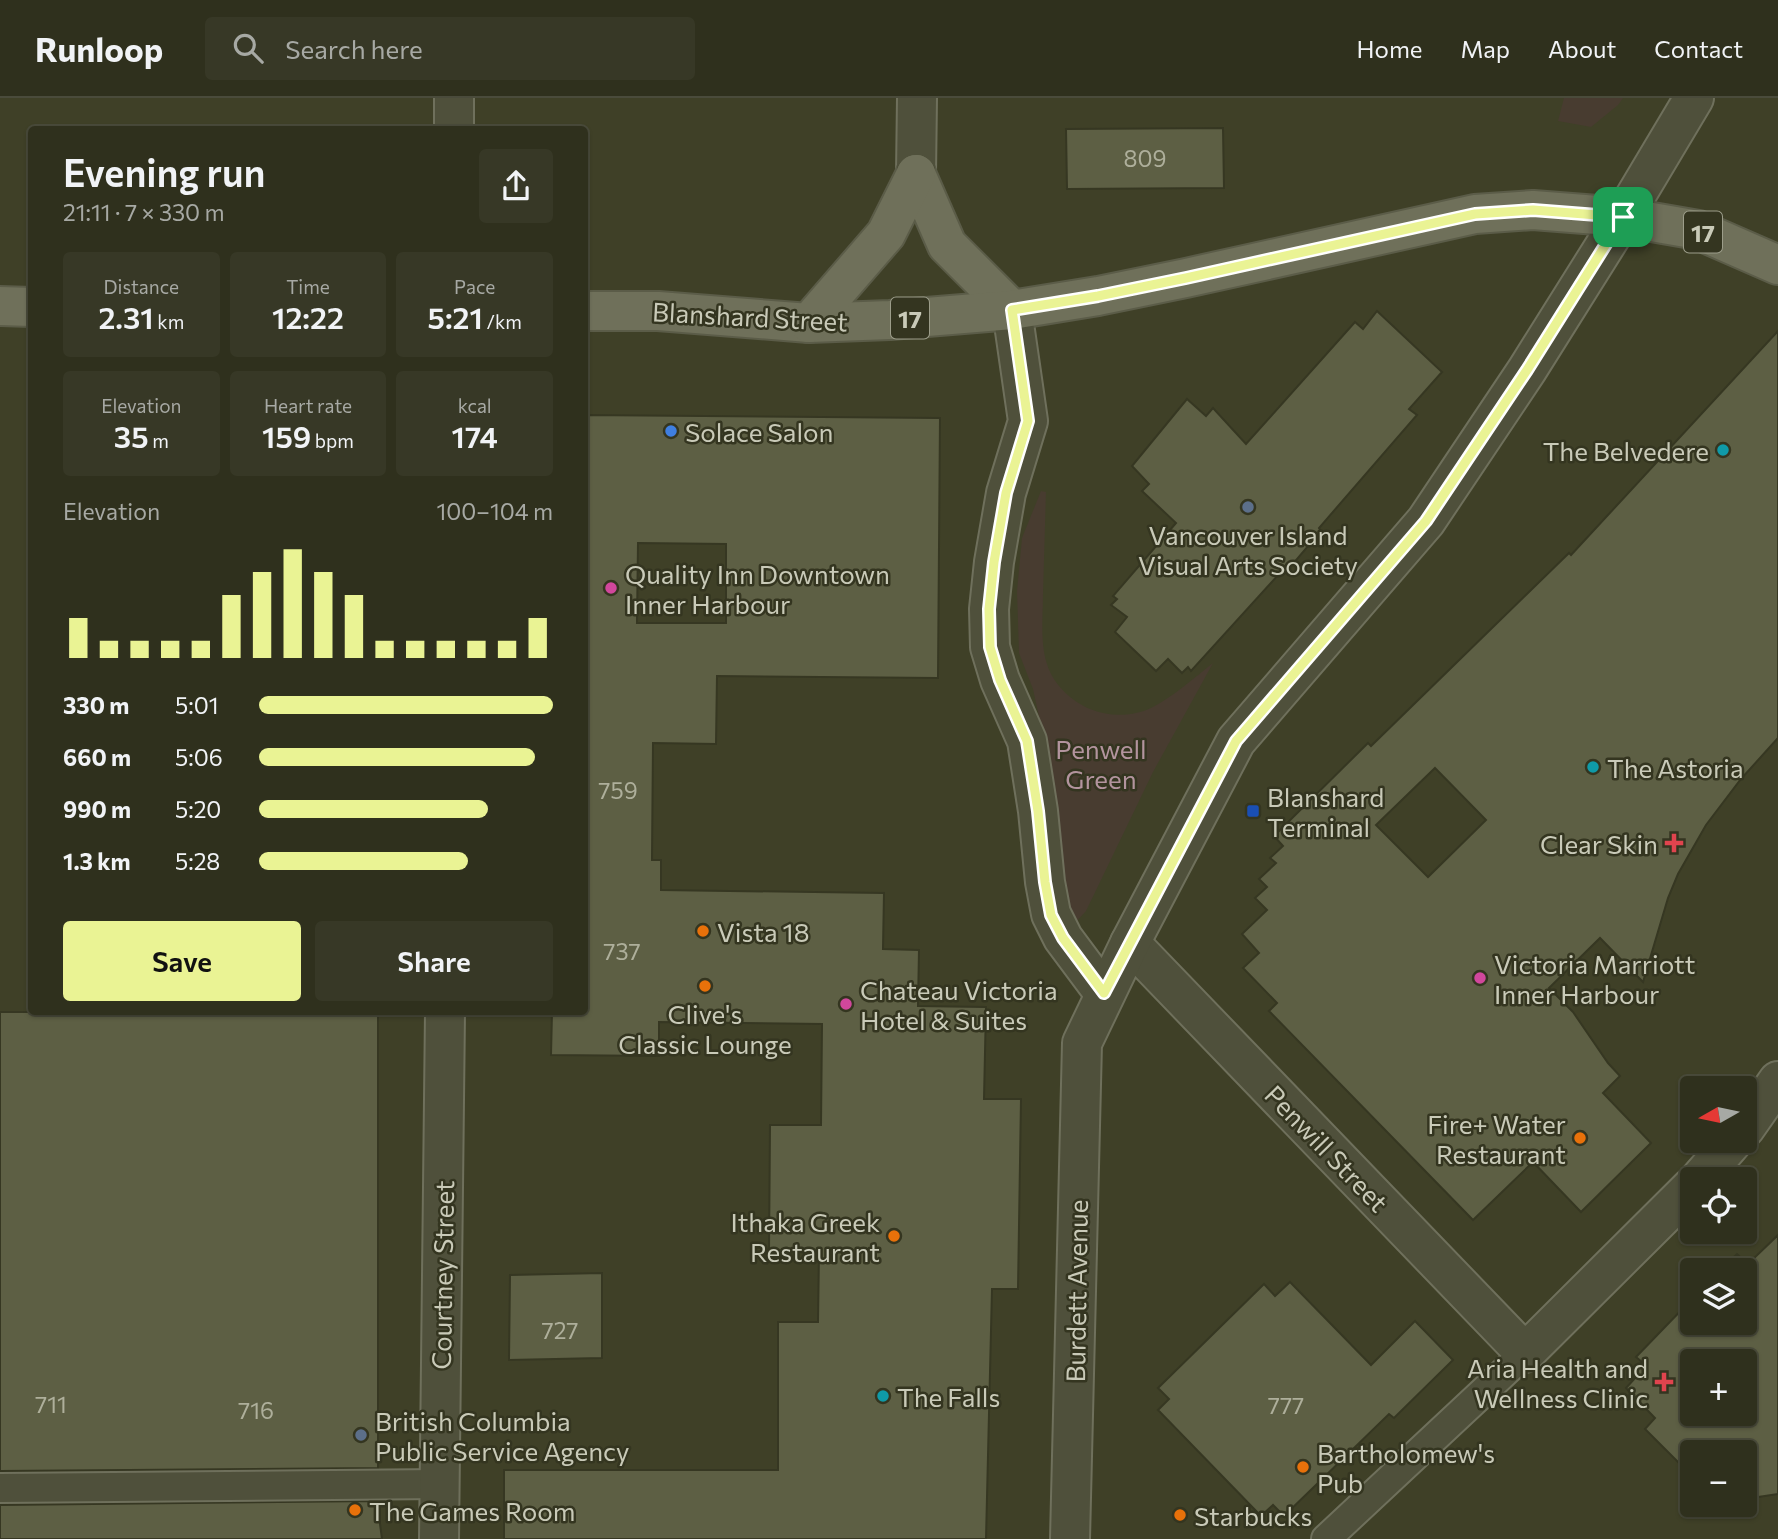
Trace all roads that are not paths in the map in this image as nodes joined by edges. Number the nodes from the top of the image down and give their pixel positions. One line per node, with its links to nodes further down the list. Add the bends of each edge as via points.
1 (454, 98): 4 (street)
2 (917, 98): 5 (street)
3 (1694, 98): 6 (street)
4 (454, 126)
5 (916, 174): 10 (main road, via 947,246); 12 (main road, via 887,234)
6 (1623, 217): 7 (main road, Blanshard Street / 17, via 1698,230); 10 (main road, Blanshard Street / 17, via 1533,210 1475,214 1161,284); 13 (street, via 1426,521 1236,741)
7 (1778, 265)
8 (0, 306): 9 (main road)
9 (28, 307)
10 (1012, 310): 12 (main road, Blanshard Street / 17); 14 (street, via 1028,421 1006,493 994,562 990,647 1027,741 1051,915)
11 (588, 311): 12 (main road, Blanshard Street / 17)
12 (808, 323)
13 (1130, 943): 14 (street); 21 (street, Penwill Street)
14 (1104, 993): 25 (street, Burdett Avenue, via 1082,1043)
15 (445, 1015): 22 (street, Courtney Street)
16 (1778, 1081): 17 (street)
17 (1757, 1111)
18 (1723, 1153): 19 (street)
19 (1710, 1167)
20 (1680, 1199): 21 (street)
21 (1525, 1353): 26 (lane)
22 (440, 1484): 23 (lane); 24 (street, Courtney Street)
23 (0, 1488)
24 (439, 1539)
25 (1070, 1539)
26 (1326, 1539)

